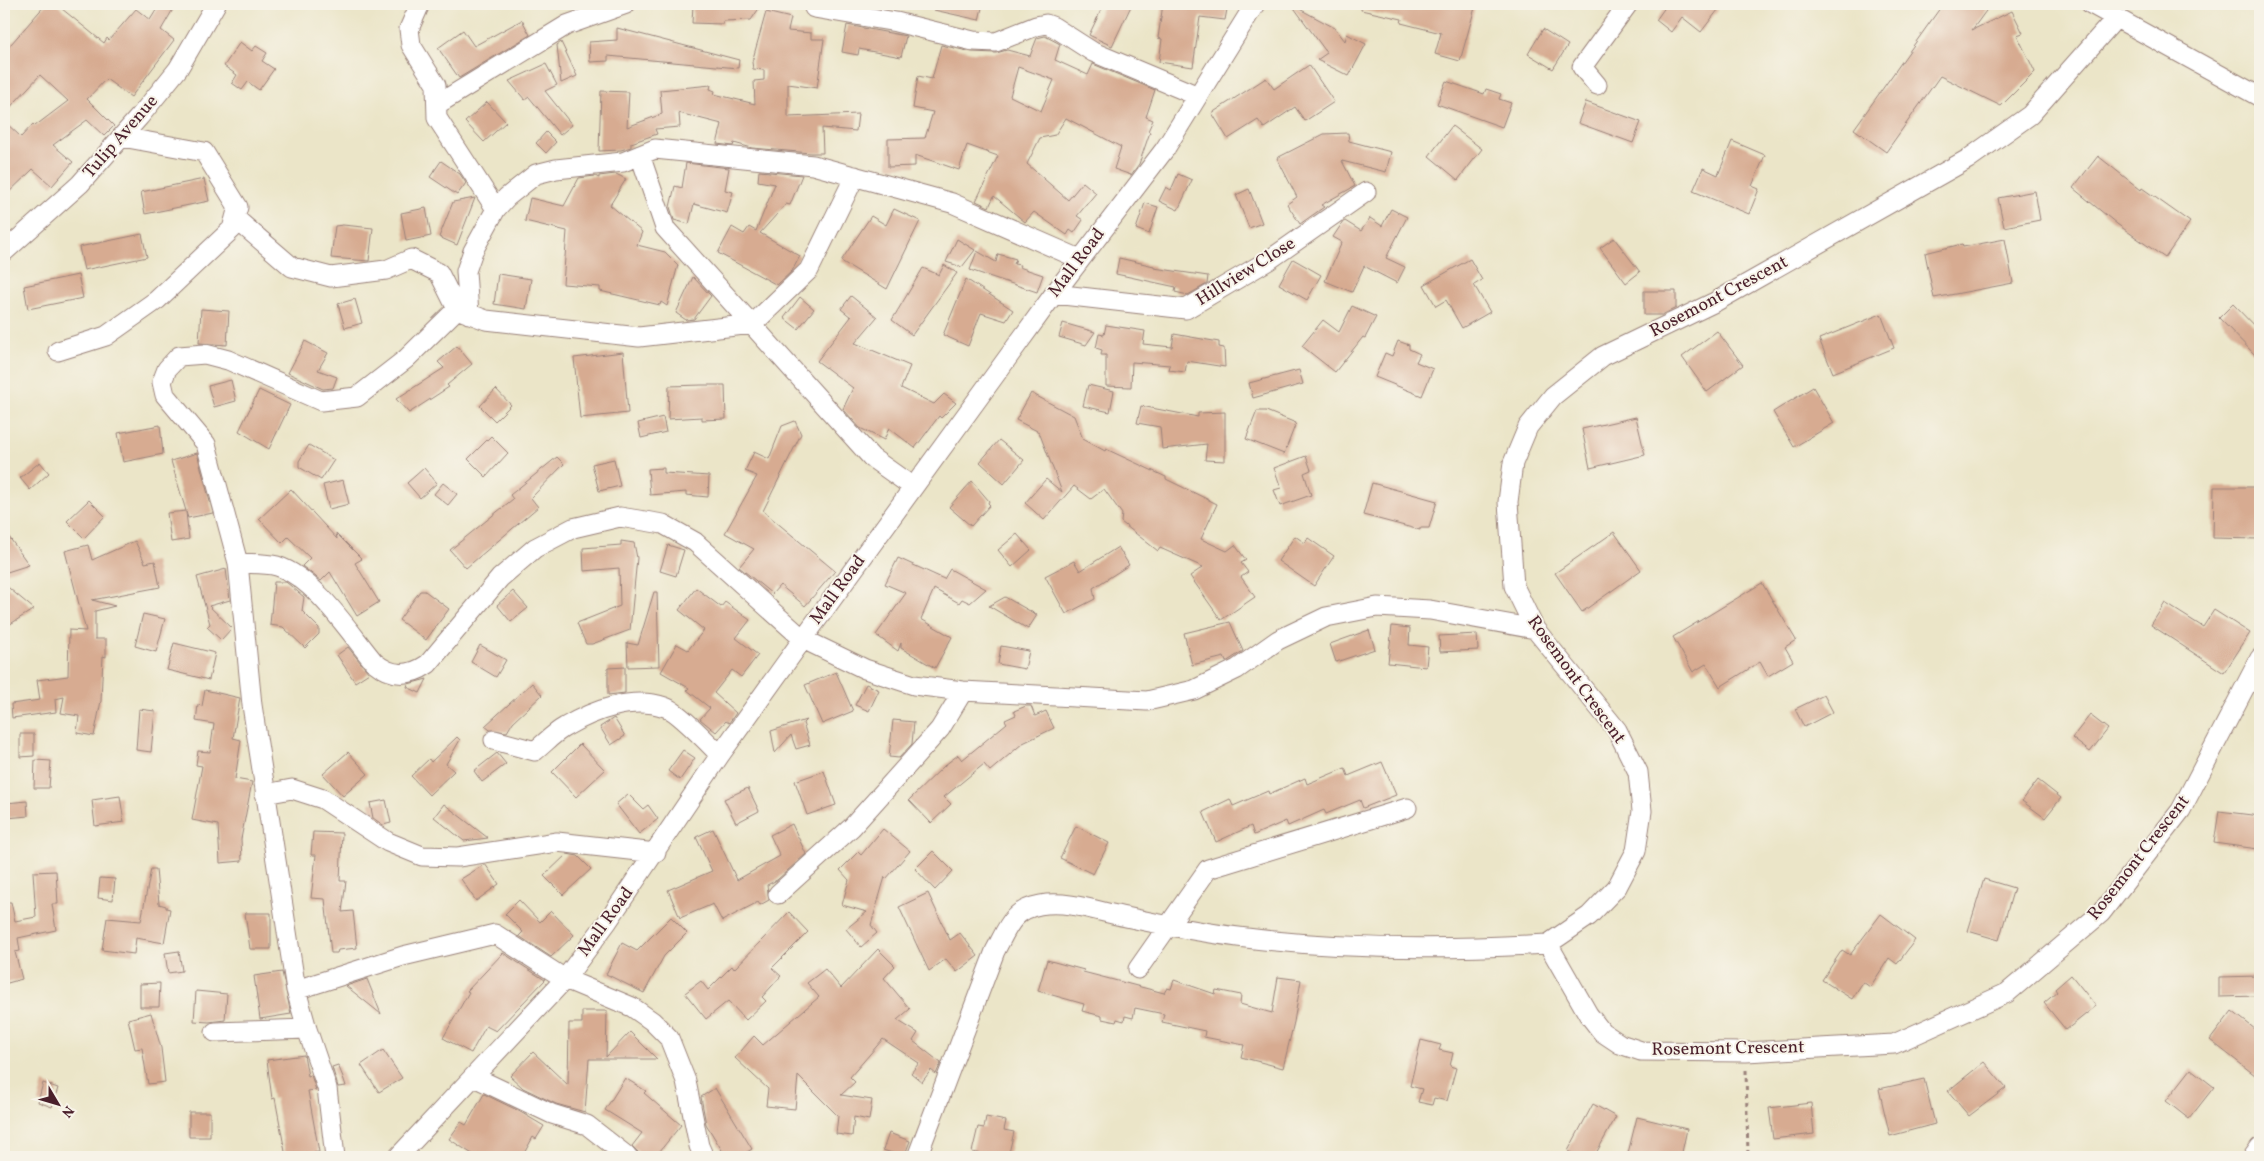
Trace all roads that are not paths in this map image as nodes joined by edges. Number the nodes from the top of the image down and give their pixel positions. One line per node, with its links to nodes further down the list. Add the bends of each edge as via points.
1 (216, 4): 13 (street, Tulip Avenue, via 178,69)
2 (420, 4): 12 (street, via 409,29 411,45 436,85)
3 (626, 4): 12 (street, via 567,26)
4 (1255, 4): 10 (street, Mall Road)
5 (1628, 4): 9 (street, via 1582,67)
6 (2091, 4): 8 (street)
7 (814, 8): 10 (street, via 973,41 996,42 1046,24 1093,52)
8 (2116, 18): 11 (street); 27 (street, Rosemont Crescent, via 2030,114 1968,159 1715,302 1603,356 1553,396 1528,427 1513,463 1508,502 1514,586)
9 (1597, 85)
10 (1198, 96): 20 (street, Mall Road, via 1165,149)
11 (2260, 97)
12 (438, 104): 17 (street, via 437,118)
13 (122, 137): 18 (street, via 204,152 238,207); 19 (street, Tulip Avenue, via 80,184)
14 (640, 154): 15 (street, via 655,149 813,165); 17 (street, via 623,162 536,174 507,196); 23 (street, via 665,228)
15 (854, 176): 20 (street, via 952,202); 23 (street, via 809,270)
16 (1366, 192): 21 (street, Hillview Close, via 1269,260 1186,309)
17 (496, 209): 22 (street, via 466,271)
18 (235, 218): 22 (street, via 292,268 331,277 386,270 411,259 439,273); 24 (street, via 232,229 157,300 106,336)
19 (4, 252)
20 (1080, 259): 21 (street, Mall Road)
21 (1054, 294): 25 (street, Mall Road)
22 (463, 312): 23 (street, via 486,320 639,337); 26 (street, via 357,397 321,402 228,360 205,354 180,356 167,369 162,382 166,395 206,444)
23 (753, 324): 25 (street, via 872,458)
24 (58, 350)
25 (913, 487): 28 (street, Mall Road)
26 (238, 563): 28 (street, via 275,566 294,573 310,585 374,662 389,672 406,674 428,664 500,578 535,548 573,528 620,517 663,524 695,542); 33 (street, via 252,705)
27 (1535, 629): 30 (street, via 1430,610 1377,607 1326,617 1278,640 1237,668 1194,690 1147,701); 38 (street, Rosemont Crescent, via 1617,730 1638,772 1642,811 1636,851 1617,887 1589,916)
28 (803, 639): 30 (street, via 865,669 914,685); 32 (street, Mall Road)
29 (2260, 658): 38 (street, Rosemont Crescent, via 2181,810 2101,913 2007,993 1894,1044 1746,1052 1641,1051 1620,1044 1602,1032 1588,1014)
30 (963, 691): 36 (street, via 940,729 852,828)
31 (494, 740): 32 (street, via 535,751 564,727 600,711 632,702 666,707)
32 (720, 755): 35 (street, Mall Road)
33 (265, 794): 35 (street, via 292,789 323,799 388,842 422,856 458,857 557,842); 41 (street)
34 (1408, 808): 37 (street, via 1208,869)
35 (656, 853): 40 (street, Mall Road)
36 (778, 894)
37 (1168, 926): 38 (street, via 1239,937 1336,945 1482,948); 39 (street); 50 (street, via 1061,904 1024,908 1011,921 996,951)
38 (1548, 944)
39 (1138, 970)
40 (564, 979): 41 (street, via 495,934 403,956); 44 (street, Mall Road); 49 (street, via 632,1007 669,1038 686,1081)
41 (296, 990): 42 (street)
42 (307, 1029): 43 (street); 46 (street, via 327,1088)
43 (215, 1032)
44 (474, 1077): 47 (street, Mall Road); 48 (street, via 552,1114 587,1125)
45 (2260, 1146): 51 (street)
46 (335, 1157)
47 (398, 1157)
48 (628, 1157)
49 (704, 1157)
50 (917, 1157)
51 (2253, 1157)

